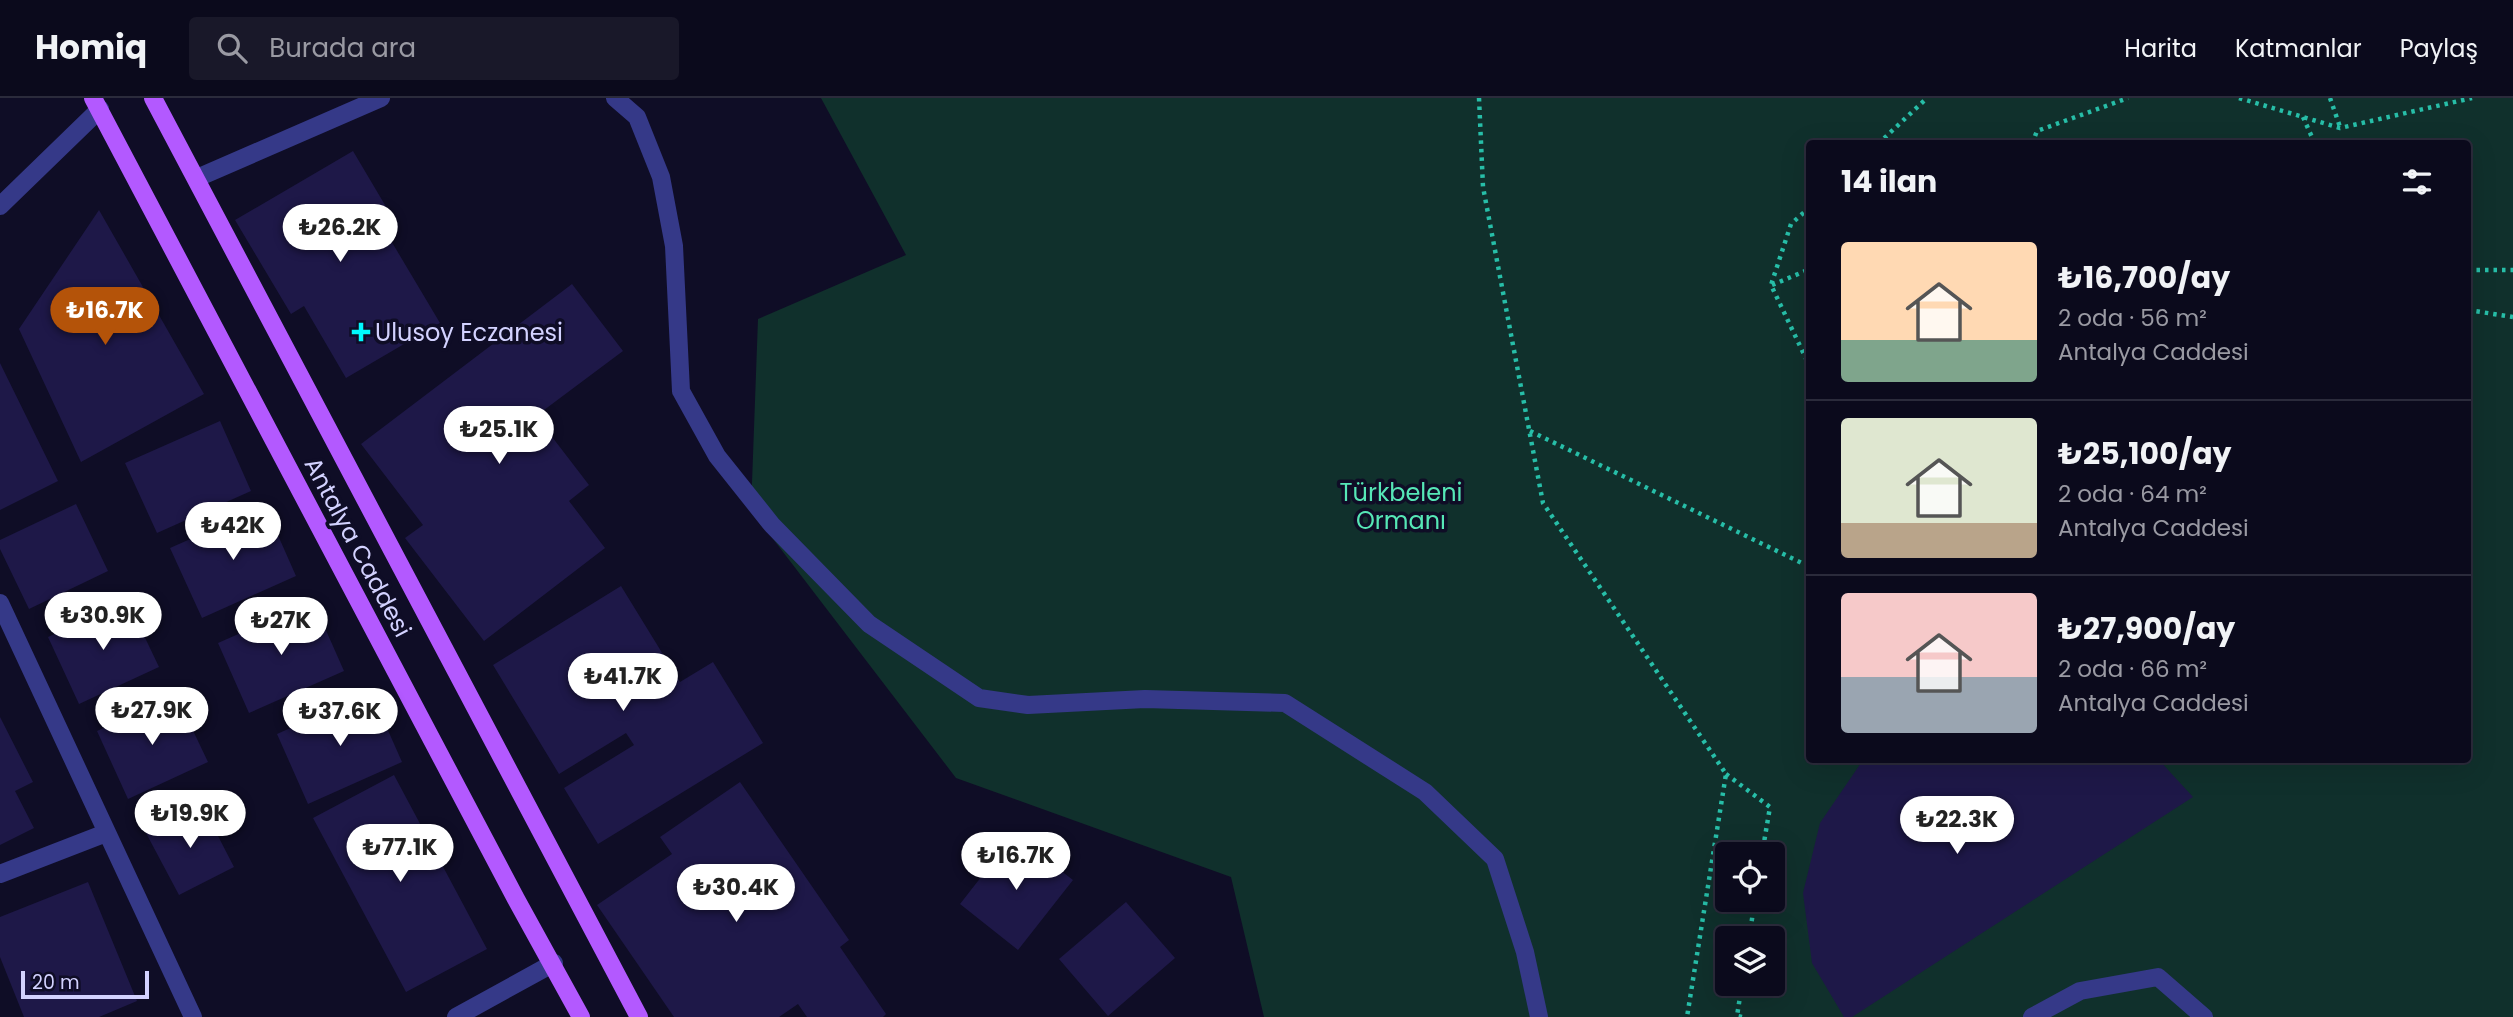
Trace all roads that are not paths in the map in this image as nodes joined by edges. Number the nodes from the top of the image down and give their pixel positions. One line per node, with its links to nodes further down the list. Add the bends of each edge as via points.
1 (153, 98): 5 (main road, Antalya Caddesi)
2 (381, 98): 5 (street)
3 (615, 98): 15 (street, via 637,117 662,177 674,246 681,391 716,456 869,624 979,698 1027,705 1145,699 1284,703 1425,792 1495,859 1525,952)
4 (97, 103): 6 (street); 10 (main road, Antalya Caddesi, via 516,899)
5 (197, 178): 14 (main road, Antalya Caddesi)
6 (0, 206)
7 (0, 603): 8 (street)
8 (106, 832): 9 (street); 11 (street)
9 (0, 874)
10 (554, 963): 12 (street); 13 (main road, Antalya Caddesi)
11 (193, 1017)
12 (456, 1017)
13 (582, 1017)
14 (639, 1017)
15 (1539, 1017)
16 (2032, 1017): 17 (street, via 2080,991 2158,977)
17 (2204, 1017)

